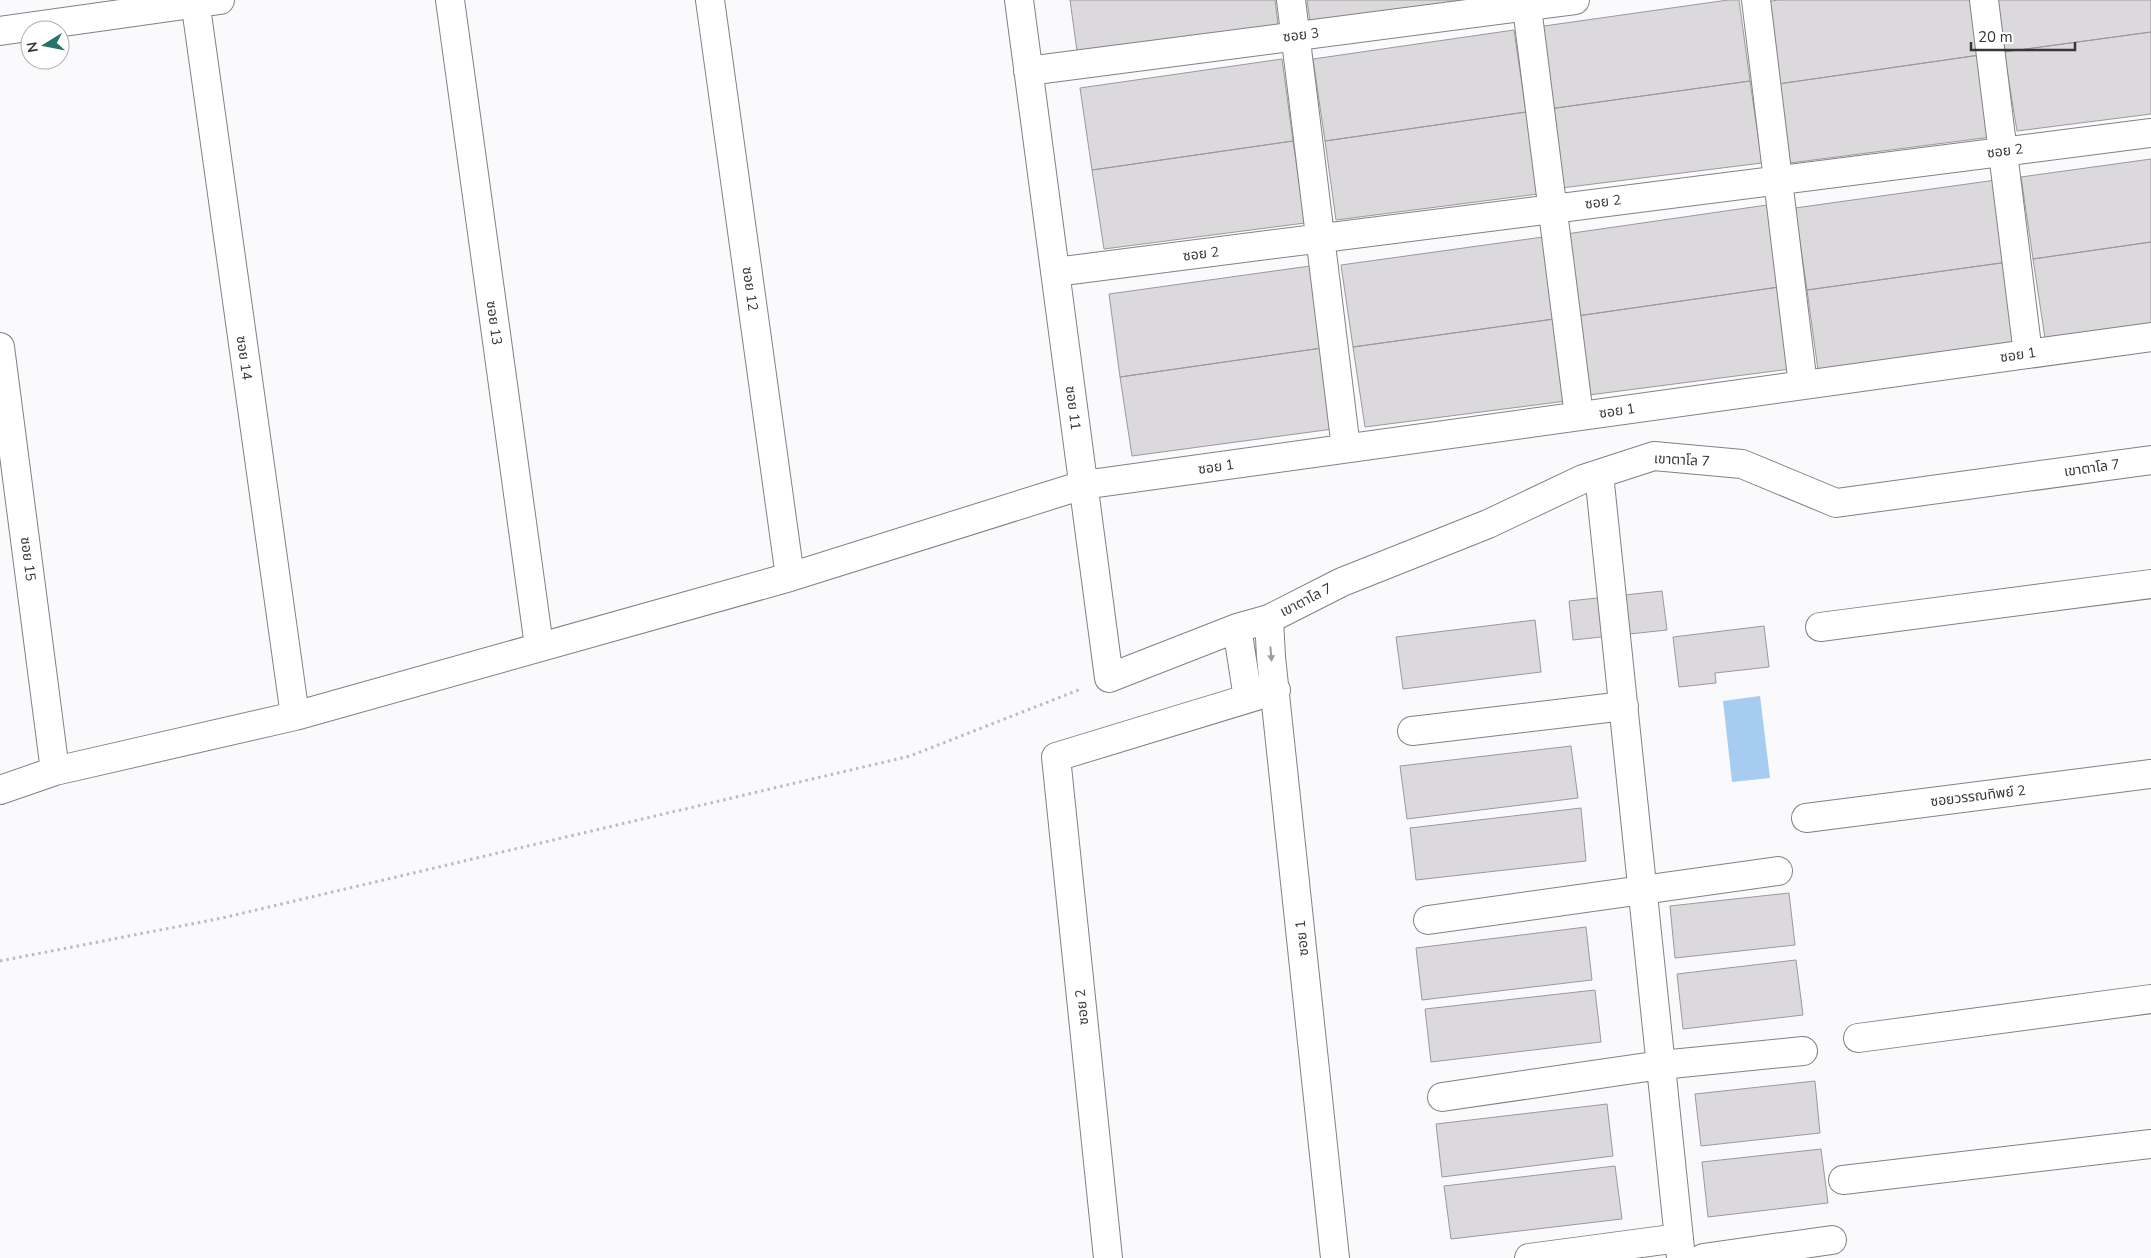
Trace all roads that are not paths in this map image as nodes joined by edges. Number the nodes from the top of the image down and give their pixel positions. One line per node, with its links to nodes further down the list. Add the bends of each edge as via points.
1 (450, 0): 33 (street, ซอย 13)
2 (710, 0): 28 (street, ซอย 12)
3 (1019, 0): 12 (street, ซอย 11)
4 (1291, 0): 11 (street)
5 (1575, 0): 9 (street, ซอย 3)
6 (1756, 0): 15 (street)
7 (1984, 0): 14 (street)
8 (203, 1): 10 (street); 37 (street, ซอย 14)
9 (1526, 3): 11 (street, ซอย 3); 16 (street)
10 (0, 31)
11 (1295, 36): 12 (street, ซอย 3); 17 (street)
12 (1028, 71): 18 (street, ซอย 11)
13 (2151, 132): 14 (street, ซอย 2)
14 (2003, 152): 15 (street, ซอย 2); 21 (street)
15 (1778, 180): 16 (street, ซอย 2); 22 (street)
16 (1552, 209): 17 (street, ซอย 2); 23 (street)
17 (1320, 239): 18 (street, ซอย 2); 24 (street)
18 (1055, 272): 27 (street, ซอย 11)
19 (2151, 337): 21 (street, ซอย 1)
20 (0, 347): 39 (street, ซอย 15)
21 (2028, 354): 22 (street, ซอย 1)
22 (1804, 385): 23 (street, ซอย 1)
23 (1579, 416): 24 (street, ซอย 1)
24 (1346, 448): 27 (street, ซอย 1)
25 (2151, 460): 26 (street, เขาตาโล 7, via 1836,503 1742,464 1654,456)
26 (1599, 474): 30 (street, เขาตาโล 7, via 1488,524 1342,582); 36 (street)
27 (1083, 485): 28 (street, ซอย 1); 32 (street, ซอย 11, via 1109,678)
28 (790, 577): 33 (street, ซอย 1)
29 (2151, 584): 31 (street)
30 (1269, 619): 32 (street, เขาตาโล 7); 34 (street, ซอย 1, one-way to 34)
31 (1820, 627)
32 (1237, 628): 35 (street)
33 (539, 646): 37 (street, ซอย 1)
34 (1276, 690): 35 (street); 56 (street, ซอย 1)
35 (1248, 698): 55 (street, ซอย 2, via 1056,757)
36 (1624, 706): 38 (street); 44 (street)
37 (295, 716): 39 (street, ซอย 1)
38 (1412, 731)
39 (55, 771): 41 (street, ซอย 1)
40 (2151, 774): 42 (street, ซอยวรรณทิพย์ 2)
41 (0, 790)
42 (1806, 818)
43 (1778, 871): 44 (street)
44 (1643, 890): 45 (street); 49 (street)
45 (1428, 920)
46 (2151, 1000): 47 (street)
47 (1858, 1038)
48 (1803, 1051): 49 (street)
49 (1661, 1065): 50 (street); 54 (street)
50 (1442, 1097)
51 (2151, 1144): 52 (street)
52 (1843, 1180)
53 (1832, 1240): 58 (street)
54 (1680, 1248): 57 (street)
55 (1108, 1258)
56 (1335, 1258)
57 (1529, 1258)
58 (1703, 1258)

